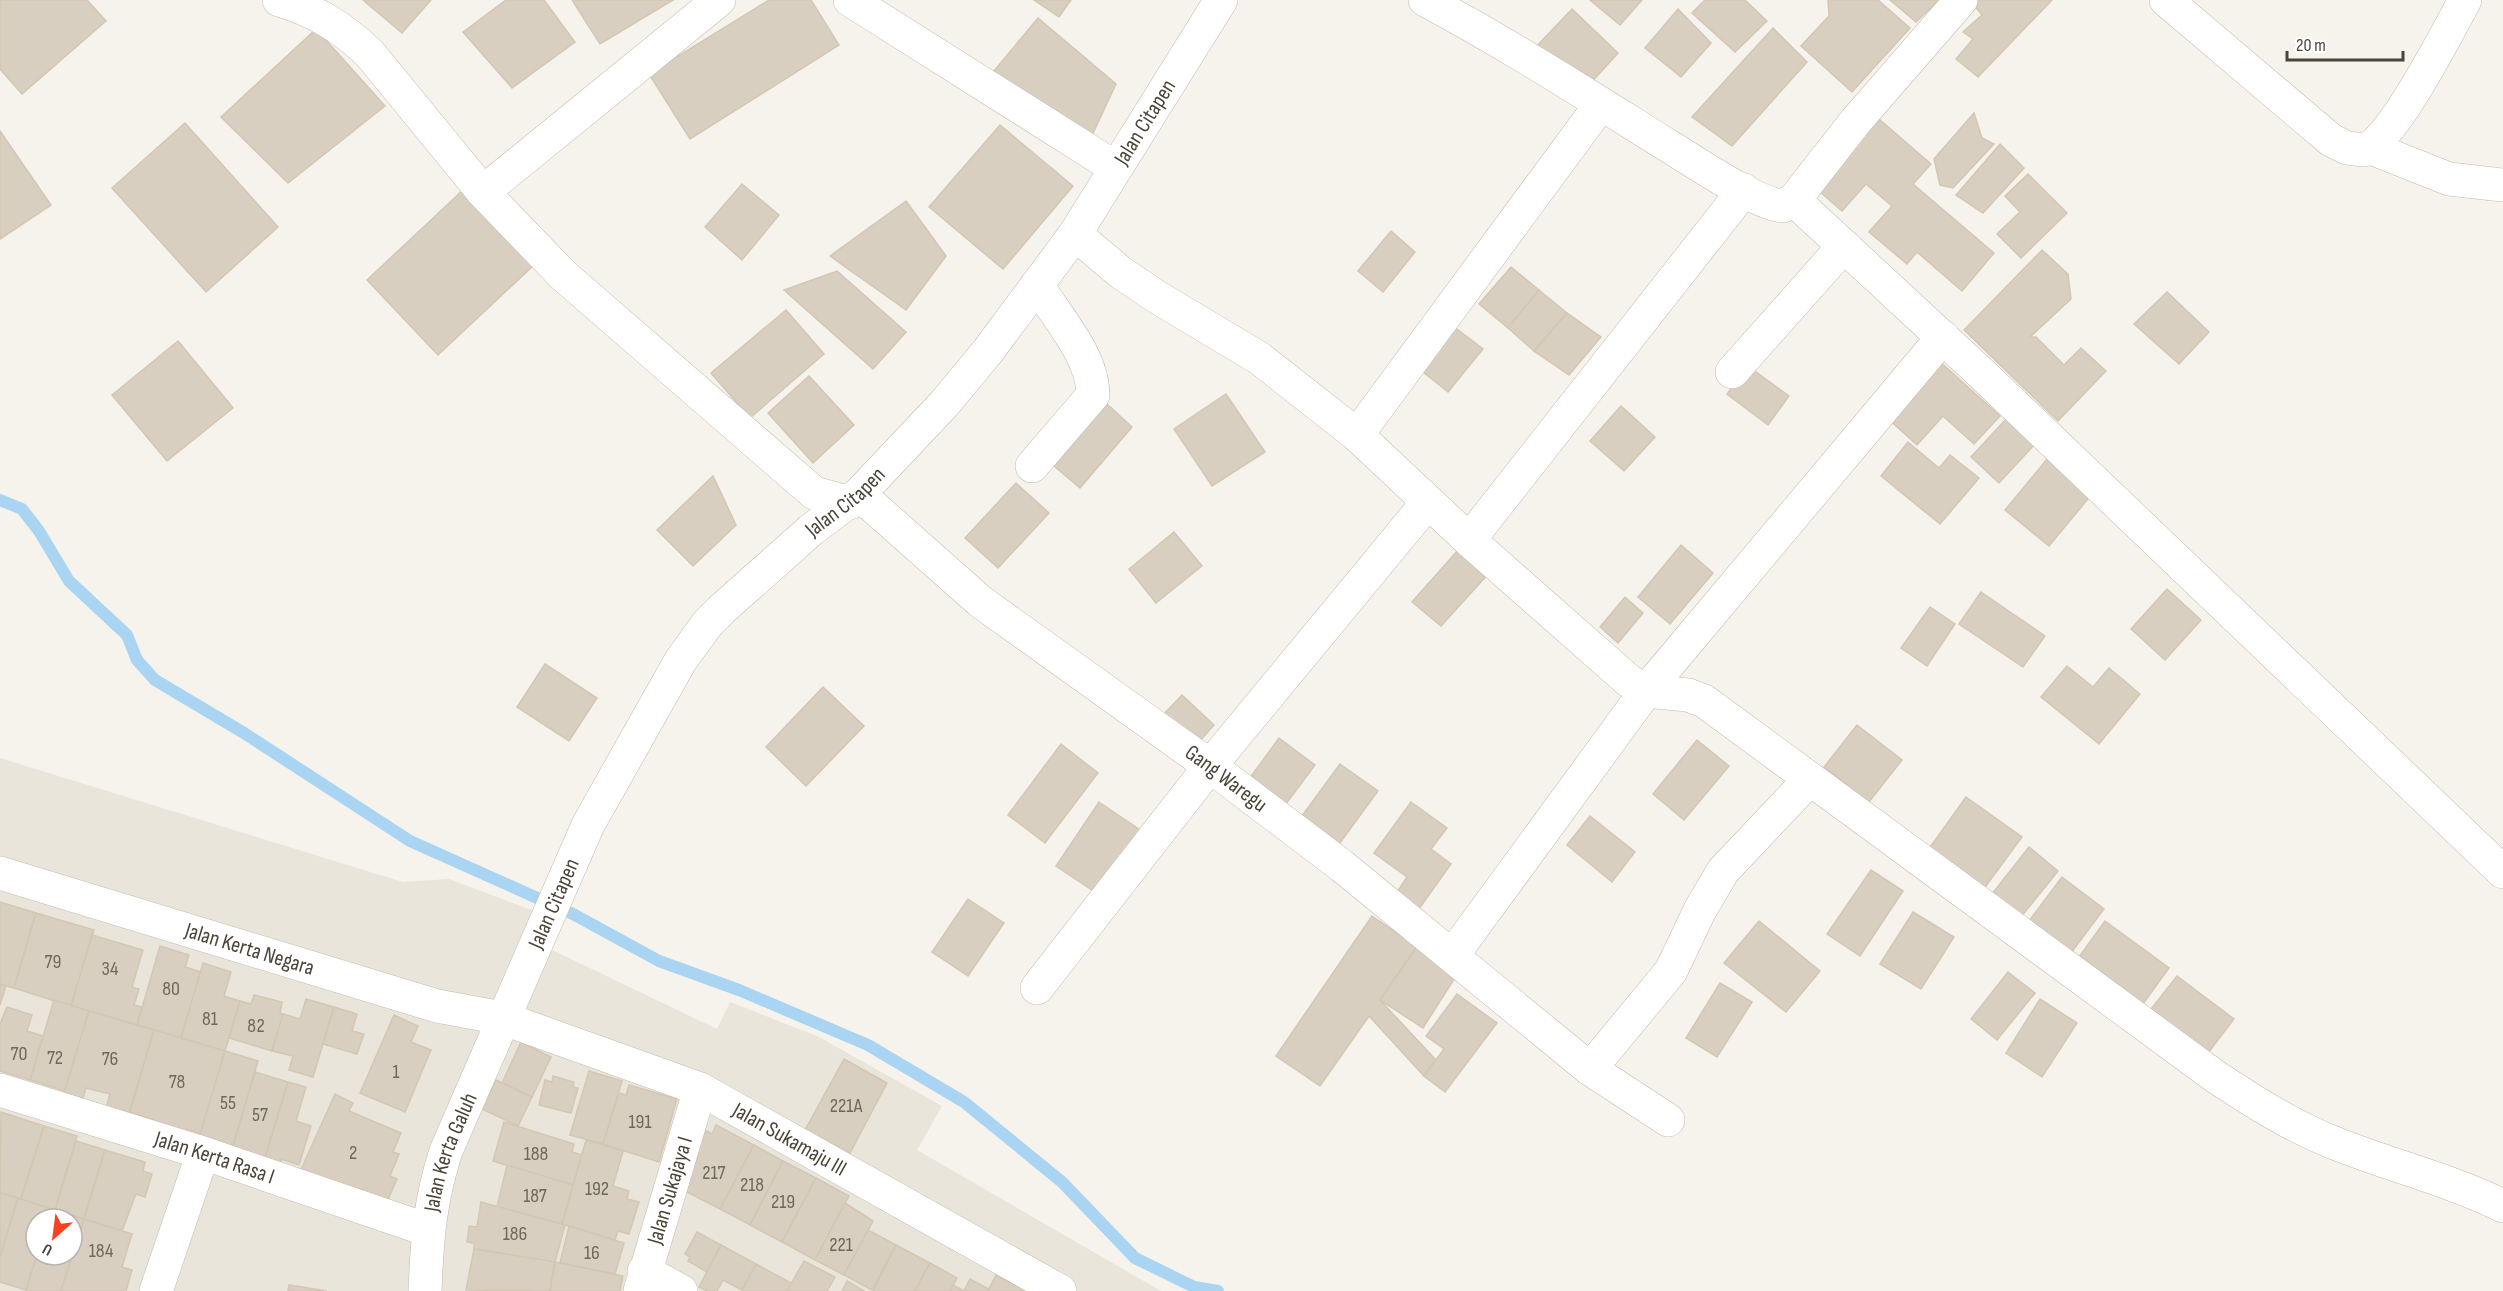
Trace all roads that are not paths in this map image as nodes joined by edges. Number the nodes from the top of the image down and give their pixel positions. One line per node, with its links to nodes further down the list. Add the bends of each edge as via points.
1 (279, 0): 14 (street, via 328,19 349,34)
2 (718, 0): 14 (street)
3 (850, 0): 11 (street)
4 (1221, 0): 11 (street, Jalan Citapen)
5 (1425, 0): 9 (street, via 1509,46)
6 (1961, 0): 15 (street, via 1855,122)
7 (2166, 0): 10 (street, via 2331,140 2355,150)
8 (2465, 0): 10 (street, via 2383,137)
9 (1601, 104): 13 (street); 21 (street)
10 (2371, 148): 12 (street, via 2449,179)
11 (1116, 168): 16 (street, Jalan Citapen)
12 (2503, 185)
13 (1744, 190): 15 (street, via 1778,206); 25 (street)
14 (483, 192): 23 (street, via 563,275 814,493)
15 (1794, 200): 17 (street)
16 (1075, 234): 18 (street, Jalan Citapen); 21 (street, via 1157,297 1259,358)
17 (1844, 246): 19 (street); 20 (street)
18 (1038, 286): 22 (street, via 1086,363 1093,378 1093,396); 23 (street, Jalan Citapen, via 944,404)
19 (1943, 337): 26 (street); 29 (street)
20 (1732, 372)
21 (1357, 435): 24 (street)
22 (1032, 466)
23 (854, 499): 27 (street, Gang Waregu, via 981,602); 33 (street, Jalan Citapen, via 803,537 708,623 692,643 588,825)
24 (1428, 502): 25 (street); 27 (street)
25 (1469, 540): 26 (street, via 1629,681)
26 (1646, 691): 28 (street, via 1697,697); 31 (street)
27 (1210, 766): 31 (street, Gang Waregu); 32 (street)
28 (1810, 779): 34 (street, via 1723,871 1671,971); 39 (street, via 2216,1077 2277,1117 2332,1142)
29 (2503, 872)
30 (0, 873): 33 (street, Jalan Kerta Negara, via 437,1006)
31 (1452, 956): 34 (street, Gang Waregu)
32 (1037, 988)
33 (502, 1018): 35 (street, Jalan Sukamaju III); 40 (street, Jalan Kerta Galuh, via 446,1151 434,1190)
34 (1590, 1069): 37 (street, Gang Waregu)
35 (700, 1089): 41 (street, Jalan Sukajaya I); 45 (street, Jalan Sukamaju III)
36 (0, 1090): 38 (street, Jalan Kerta Rasa I)
37 (1668, 1120)
38 (203, 1153): 40 (street, Jalan Kerta Rasa I); 42 (street)
39 (2503, 1206)
40 (428, 1230): 43 (street, Jalan Kerta Galuh)
41 (642, 1281): 44 (street)
42 (156, 1291)
43 (425, 1291)
44 (681, 1291)
45 (1060, 1291)

